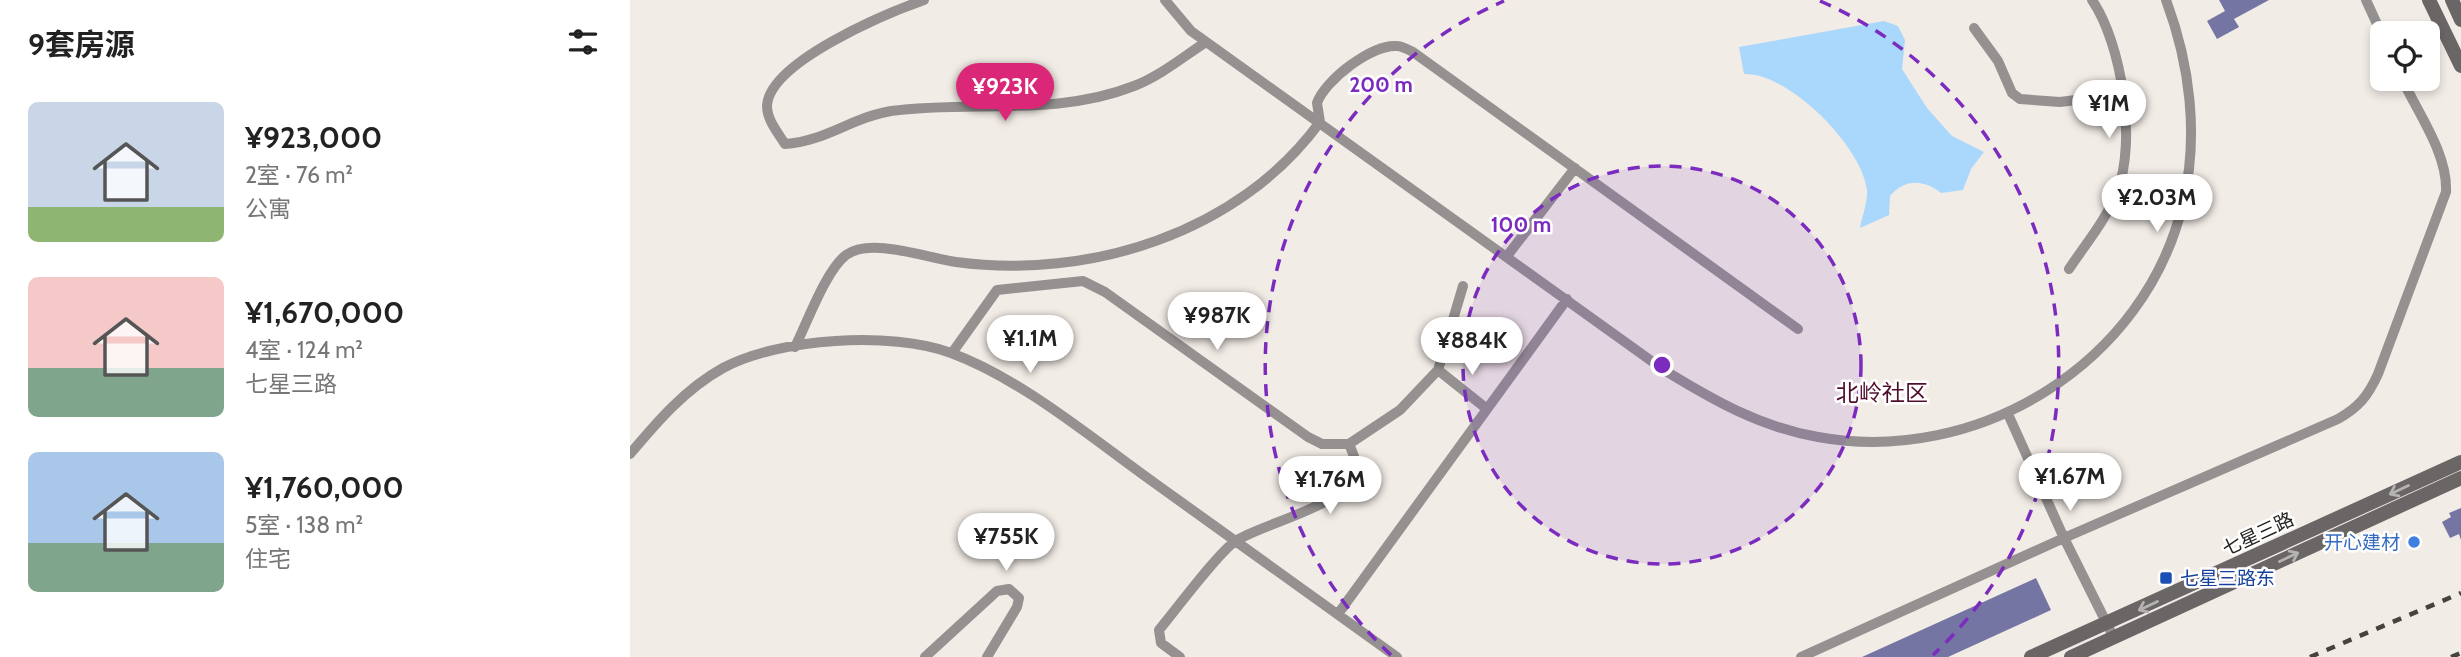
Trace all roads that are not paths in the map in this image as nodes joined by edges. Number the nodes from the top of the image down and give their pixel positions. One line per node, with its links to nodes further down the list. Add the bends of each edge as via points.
1 (924, 0): 11 (street, via 862,26 784,75 772,88 767,103 768,116 785,144 819,139 845,124 889,112 1034,107 1099,97 1160,73)
2 (2092, 0): 14 (street, via 2108,32)
3 (2166, 0): 26 (street, via 2184,57 2191,133 2184,202 2172,239 2159,271 2116,332 2062,382)
4 (2366, 0): 9 (street)
5 (2429, 0): 12 (street)
6 (2452, 0): 8 (street)
7 (1170, 2): 11 (street, via 1191,31)
8 (2461, 20)
9 (2376, 21)
10 (1974, 28): 14 (street, via 2020,99 2060,102)
11 (1206, 42): 15 (street)
12 (2461, 66)
13 (2408, 91): 31 (street, via 2441,162 2446,192 2367,396 2338,419)
14 (2123, 94): 18 (street, via 2123,167 2118,191)
15 (1320, 122): 16 (street, via 1317,103 1332,80 1380,49 1398,46 1413,52); 17 (street); 22 (street, via 1299,151 1237,202 1124,252 1084,260 995,266 880,248 848,254 836,265)
16 (1575, 167): 17 (street); 21 (street)
17 (1507, 256): 20 (street)
18 (2068, 269)
19 (1464, 286): 24 (street)
20 (1567, 299): 25 (street); 26 (street, via 1664,370 1726,408 1771,426 1819,438 1908,440 1940,436)
21 (1798, 329)
22 (795, 347): 23 (street, via 877,341); 28 (street, via 755,355 723,368 672,407)
23 (952, 353): 27 (street, via 997,290 1083,281 1105,292 1307,437 1322,444); 32 (street, via 1022,389)
24 (1438, 370): 25 (street); 27 (street, via 1400,410)
25 (1487, 409): 33 (street)
26 (2008, 414): 31 (street)
27 (1349, 444): 32 (street, via 1357,465 1344,488 1317,506)
28 (630, 454)
29 (2461, 462): 34 (street, 七星三路, one-way to 34)
30 (2461, 478): 35 (street, 七星三路, one-way to 30)
31 (2064, 538): 34 (street); 40 (street)
32 (1235, 541): 33 (street); 38 (street, via 1159,630 1161,643)
33 (1338, 614): 39 (street)
34 (2106, 624): 35 (street); 41 (street, 七星三路)
35 (2114, 638): 42 (street, 七星三路)
36 (925, 657): 37 (street, via 997,591 1009,589 1018,598 1017,607)
37 (987, 657)
38 (1180, 657)
39 (1397, 657)
40 (1801, 657)
41 (2031, 657)
42 (2071, 657)

